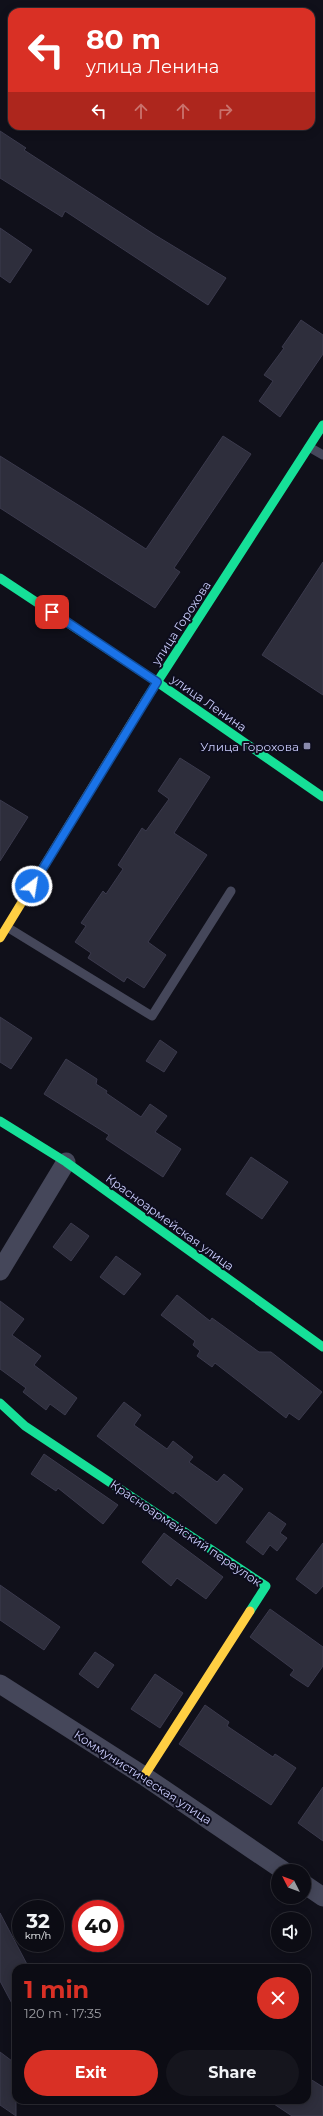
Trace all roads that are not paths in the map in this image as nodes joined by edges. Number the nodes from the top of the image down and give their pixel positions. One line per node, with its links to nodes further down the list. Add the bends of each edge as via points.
1 (323, 425): 2 (street, улица Горохова)
2 (309, 447): 3 (lane); 5 (street, улица Горохова)
3 (323, 455)
4 (0, 578): 5 (street, улица Ленина)
5 (157, 682): 6 (street, улица Ленина); 8 (street, улица Горохова)
6 (323, 797)
7 (231, 891): 8 (lane, via 152,1016)
8 (7, 927): 9 (street, улица Горохова)
9 (0, 938)
10 (0, 1121): 11 (street, Красноармейская улица)
11 (66, 1162): 12 (street); 13 (street, Красноармейская улица)
12 (0, 1272)
13 (323, 1347)
14 (0, 1403): 16 (street, Красноармейский переулок, via 25,1426 266,1586)
15 (0, 1684): 16 (street, Коммунистическая улица)
16 (144, 1776): 17 (street, Коммунистическая улица)
17 (274, 1864)
18 (311, 1889): 19 (street)
19 (323, 1897)

